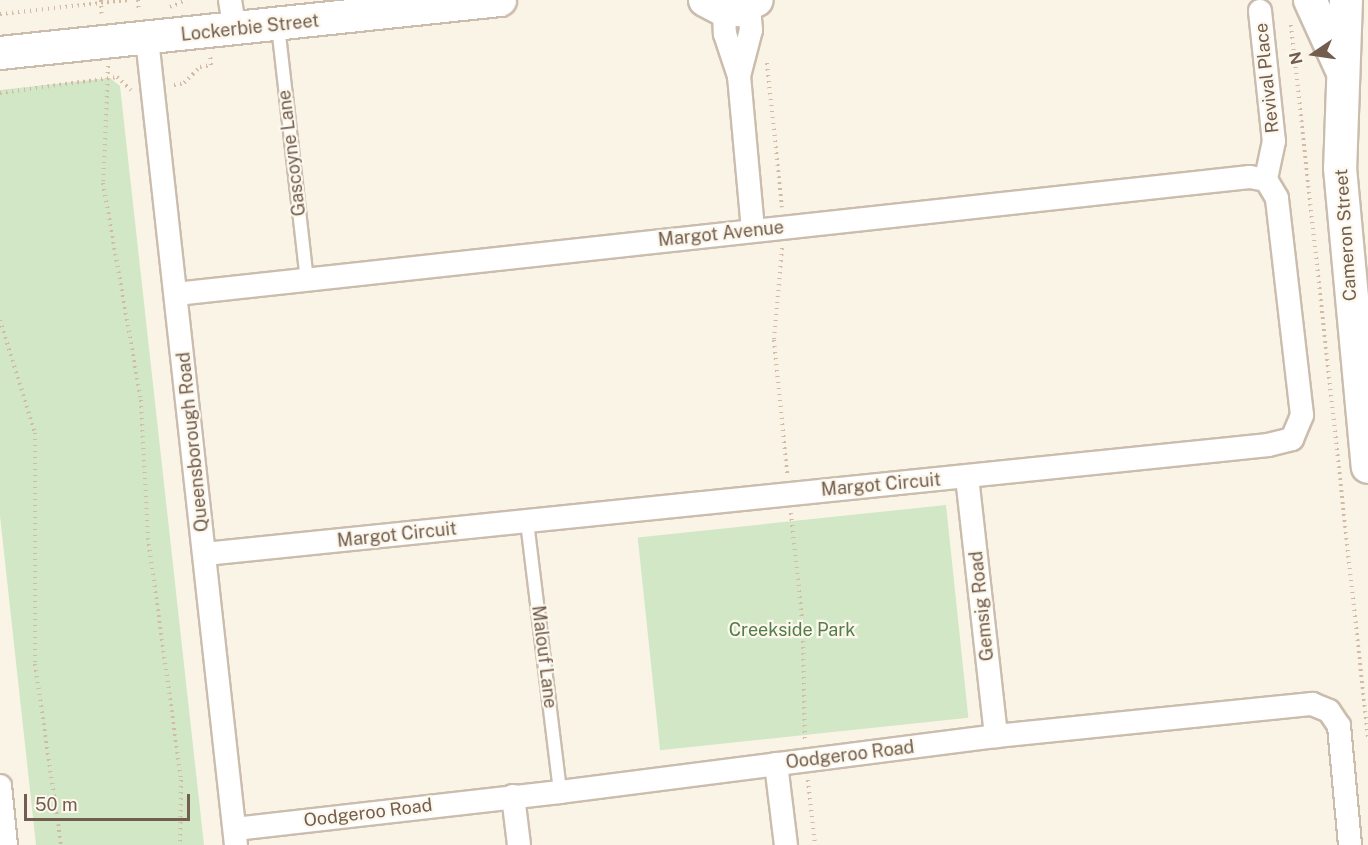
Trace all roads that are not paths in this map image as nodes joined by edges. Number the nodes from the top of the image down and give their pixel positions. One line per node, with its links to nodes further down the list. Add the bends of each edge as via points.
1 (500, 0): 3 (street, Lockerbie Street)
2 (1346, 0): 11 (street, Cameron Street)
3 (458, 2): 8 (street, Lockerbie Street)
4 (734, 4): 13 (street, via 725,34 739,76)
5 (1300, 10): 11 (street)
6 (1260, 11): 12 (street, Revival Place, via 1274,141)
7 (233, 15): 8 (street, Lockerbie Street); 9 (street, Lockerbie Street)
8 (278, 26): 14 (lane, Gascoyne Lane)
9 (147, 39): 10 (street, Lockerbie Street); 15 (street, Queensborough Road)
10 (0, 53)
11 (1344, 74): 16 (street, Cameron Street, via 1340,168)
12 (1266, 180): 13 (street, Margot Avenue, via 1250,177); 17 (street, Margot Circuit, via 1277,198 1302,415 1292,439 1268,445)
13 (753, 231): 14 (street, Margot Avenue)
14 (307, 279): 15 (street, Margot Avenue)
15 (177, 294): 19 (street, Queensborough Road)
16 (1368, 467)
17 (967, 477): 18 (street, Margot Circuit); 20 (street, Gemsig Road)
18 (527, 522): 19 (street, Margot Circuit); 23 (lane, Malouf Lane)
19 (205, 555): 25 (street, Queensborough Road)
20 (996, 736): 21 (street, Oodgeroo Road); 29 (street, Oodgeroo Road, via 1312,704 1329,711 1339,726)
21 (776, 764): 23 (street, Oodgeroo Road); 28 (street)
22 (0, 786): 26 (street)
23 (560, 792): 24 (street, Oodgeroo Road)
24 (513, 796): 25 (street, Oodgeroo Road); 27 (street)
25 (236, 837)
26 (6, 845)
27 (519, 845)
28 (786, 845)
29 (1350, 845)

